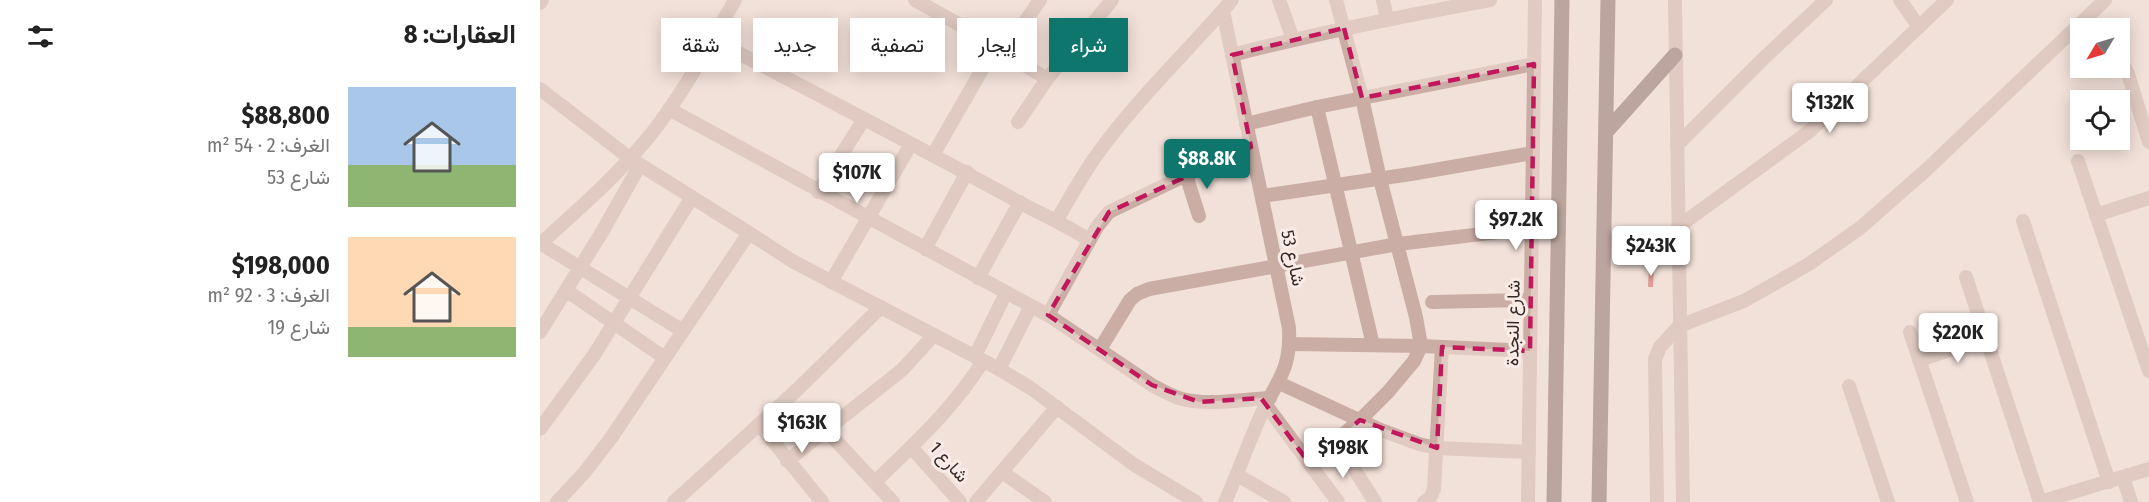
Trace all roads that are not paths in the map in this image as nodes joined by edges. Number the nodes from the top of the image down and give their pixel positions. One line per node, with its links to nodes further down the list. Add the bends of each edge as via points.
1 (735, 0): 20 (street)
2 (915, 0): 18 (street)
3 (1040, 0): 21 (street)
4 (1112, 0): 37 (street)
5 (1232, 0): 19 (street)
6 (1279, 0): 27 (street)
7 (1336, 0): 26 (street)
8 (1383, 0): 23 (street)
9 (1490, 0): 23 (street)
10 (1535, 0): 32 (street, شارع النجدة)
11 (1562, 0): 143 (main road)
12 (1608, 0): 46 (main road)
13 (1675, 0): 31 (street)
14 (1826, 0): 49 (street)
15 (1900, 0): 25 (street)
16 (1947, 0): 25 (street)
17 (2105, 0): 22 (street)
18 (933, 4): 24 (street)
19 (1222, 11): 30 (street, شارع 53); 67 (street, via 1106,143)
20 (724, 18)
21 (1025, 18)
22 (2094, 18)
23 (1387, 19): 26 (street)
24 (957, 20)
25 (1919, 27): 69 (street, via 1811,130)
26 (1344, 28): 27 (street); 39 (street)
27 (1293, 39): 30 (street)
28 (2070, 42): 91 (street, via 1837,245 1744,301)
29 (741, 54): 43 (street)
30 (1232, 55): 45 (street, شارع 53)
31 (1676, 55): 46 (main road); 49 (street)
32 (1534, 64): 39 (street); 51 (street, شارع النجدة)
33 (692, 72): 41 (street)
34 (985, 72): 52 (street)
35 (1036, 72): 37 (street)
36 (2130, 78): 42 (street)
37 (1047, 79): 44 (street)
38 (540, 89): 54 (street)
39 (1362, 98): 40 (street); 57 (street)
40 (1317, 107): 45 (street); 58 (street)
41 (669, 109): 54 (street); 59 (street)
42 (2145, 113): 47 (street)
43 (864, 119): 48 (street); 59 (street)
44 (1018, 122)
45 (1246, 124): 50 (street, شارع 53)
46 (1607, 131): 144 (main road)
47 (2149, 142)
48 (911, 144): 52 (street); 66 (street)
49 (1677, 145): 69 (street)
50 (1251, 147): 56 (street); 60 (street, شارع 53)
51 (1533, 153): 57 (street); 70 (street, شارع النجدة)
52 (933, 155): 55 (street)
53 (2078, 161): 64 (street)
54 (635, 162): 61 (street); 73 (street); 78 (street)
55 (967, 172): 63 (street); 75 (street)
56 (1186, 175): 65 (street); 72 (street, via 1109,212)
57 (1380, 179): 58 (street); 74 (street)
58 (1335, 186): 60 (street); 76 (street)
59 (818, 192): 66 (street)
60 (1262, 196): 77 (street, شارع 53)
61 (692, 197): 71 (street); 84 (street)
62 (2149, 198): 64 (street)
63 (1020, 202): 67 (street); 80 (street)
64 (2096, 215): 107 (street)
65 (1199, 216)
66 (867, 218): 75 (street); 81 (street)
67 (1057, 220): 72 (street)
68 (2023, 221): 127 (street)
69 (1678, 227): 91 (street)
70 (1532, 228): 74 (street); 85 (street, شارع النجدة)
71 (749, 233): 81 (street); 93 (street)
72 (1089, 240): 89 (street)
73 (540, 244): 78 (street)
74 (1398, 244): 76 (street); 99 (street)
75 (925, 249): 80 (street)
76 (1351, 252): 77 (street); 98 (street)
77 (1276, 266): 97 (street, شارع 53); 101 (street, via 1137,294)
78 (581, 267): 82 (street); 84 (street)
79 (1966, 277): 96 (street)
80 (978, 278): 83 (street)
81 (831, 282): 88 (street)
82 (567, 291): 90 (street); 92 (street)
83 (1006, 293): 87 (street); 104 (street)
84 (631, 298): 90 (street); 93 (street)
85 (1531, 300): 86 (street); 102 (street, شارع النجدة)
86 (1432, 302)
87 (1031, 306): 89 (street); 106 (street)
88 (881, 307): 95 (street); 113 (street)
89 (1048, 315): 101 (street)
90 (614, 323): 103 (street); 114 (street)
91 (1679, 326): 145 (street, via 1654,359); 146 (street)
92 (540, 332)
93 (683, 332): 103 (street)
94 (1910, 332): 105 (street)
95 (934, 335): 104 (street); 115 (street, via 902,370)
96 (1986, 338): 105 (street); 129 (street)
97 (1290, 344): 98 (street); 108 (street, شارع 53)
98 (1373, 345): 99 (street)
99 (1421, 346): 100 (street); 112 (street, via 1402,376)
100 (1442, 346): 102 (street); 118 (street)
101 (1100, 349): 110 (street, via 1152,385 1182,399)
102 (1530, 351): 119 (street, شارع النجدة)
103 (665, 358): 130 (street, via 611,438)
104 (979, 358): 106 (street); 117 (street, via 959,396)
105 (1919, 360): 148 (street)
106 (999, 369): 111 (street)
107 (2149, 371)
108 (1279, 383): 110 (street, شارع 53); 112 (street)
109 (1849, 386): 147 (street)
110 (1268, 401): 121 (street); 124 (street, شارع 53)
111 (1057, 407): 123 (street); 137 (street, via 1133,464)
112 (1360, 420): 116 (street); 118 (street)
113 (759, 424): 120 (street); 131 (street)
114 (540, 429)
115 (826, 430): 120 (street); 126 (street)
116 (1336, 440): 121 (street); 140 (street)
117 (911, 447): 126 (street); 134 (street, شارع 1)
118 (1437, 448): 119 (street); 141 (street, via 1433,495)
119 (1529, 452): 142 (street, شارع النجدة)
120 (787, 461): 132 (street)
121 (1309, 463): 128 (street)
122 (2149, 469): 125 (street)
123 (1002, 472): 135 (street); 136 (street)
124 (1237, 475): 138 (street, شارع 53); 139 (street)
125 (2123, 477): 127 (street); 149 (street)
126 (875, 482): 133 (street)
127 (2109, 482): 129 (street)
128 (1336, 501)
129 (2047, 501)
130 (557, 502)
131 (674, 502)
132 (822, 502)
133 (893, 502)
134 (960, 502)
135 (976, 502)
136 (1045, 502)
137 (1196, 502)
138 (1225, 502)
139 (1284, 502)
140 (1375, 502)
141 (1424, 502)
142 (1528, 502)
143 (1554, 502)
144 (1599, 502)
145 (1657, 502)
146 (1683, 502)
147 (1888, 502)
148 (1967, 502)
149 (2131, 502)

